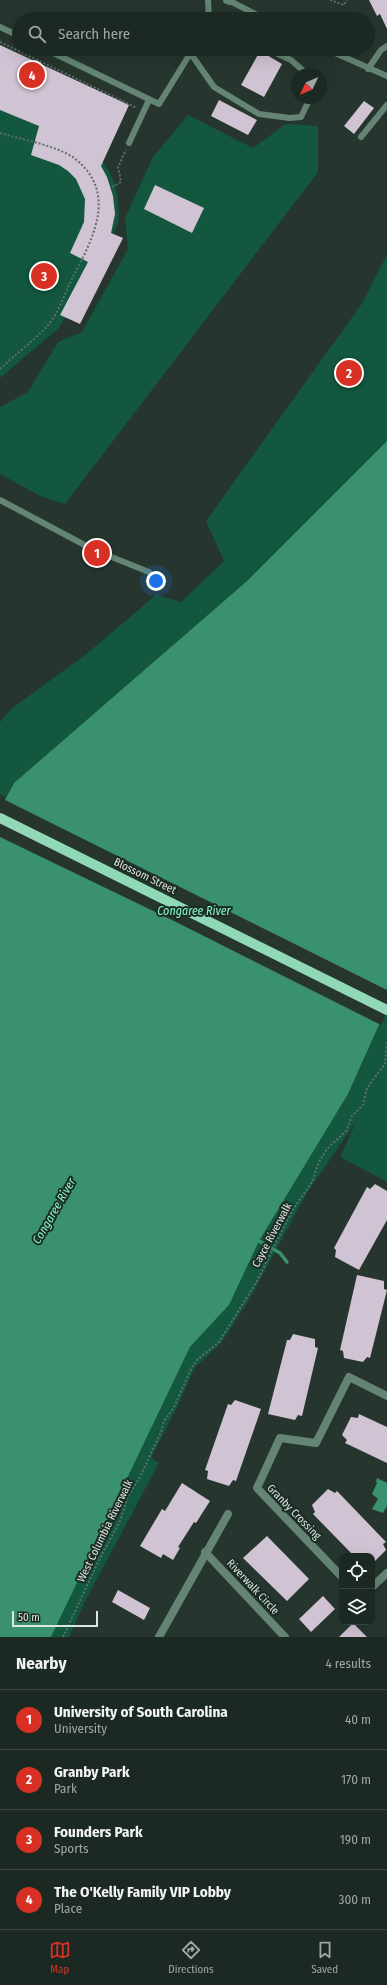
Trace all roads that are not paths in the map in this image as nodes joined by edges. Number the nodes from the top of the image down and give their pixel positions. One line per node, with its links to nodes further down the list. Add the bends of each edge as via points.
1 (208, 0): 3 (lane)
2 (231, 0): 4 (lane)
3 (209, 12)
4 (252, 12)
5 (0, 27): 6 (lane)
6 (12, 33)
7 (387, 46): 14 (lane, via 380,50)
8 (60, 56): 16 (lane)
9 (189, 56): 16 (lane, via 159,104)
10 (195, 56): 17 (lane, via 214,87 260,114 301,117)
11 (282, 56): 13 (lane)
12 (341, 56): 14 (lane)
13 (300, 68)
14 (368, 69): 15 (lane)
15 (387, 76)
16 (149, 100): 20 (lane)
17 (307, 104)
18 (387, 105): 19 (lane)
19 (361, 137)
20 (129, 143)
21 (0, 500): 22 (lane, via 94,550)
22 (149, 572)
23 (0, 818): 24 (main road, Blossom Street)
24 (387, 1010)
25 (386, 1394): 29 (street, Granby Crossing, via 349,1377 316,1443 280,1438 257,1488)
26 (228, 1514): 27 (street)
27 (205, 1552): 31 (street); 32 (street, Riverwalk Circle)
28 (387, 1573): 30 (street)
29 (339, 1574)
30 (375, 1584)
31 (159, 1637)
32 (285, 1637)

